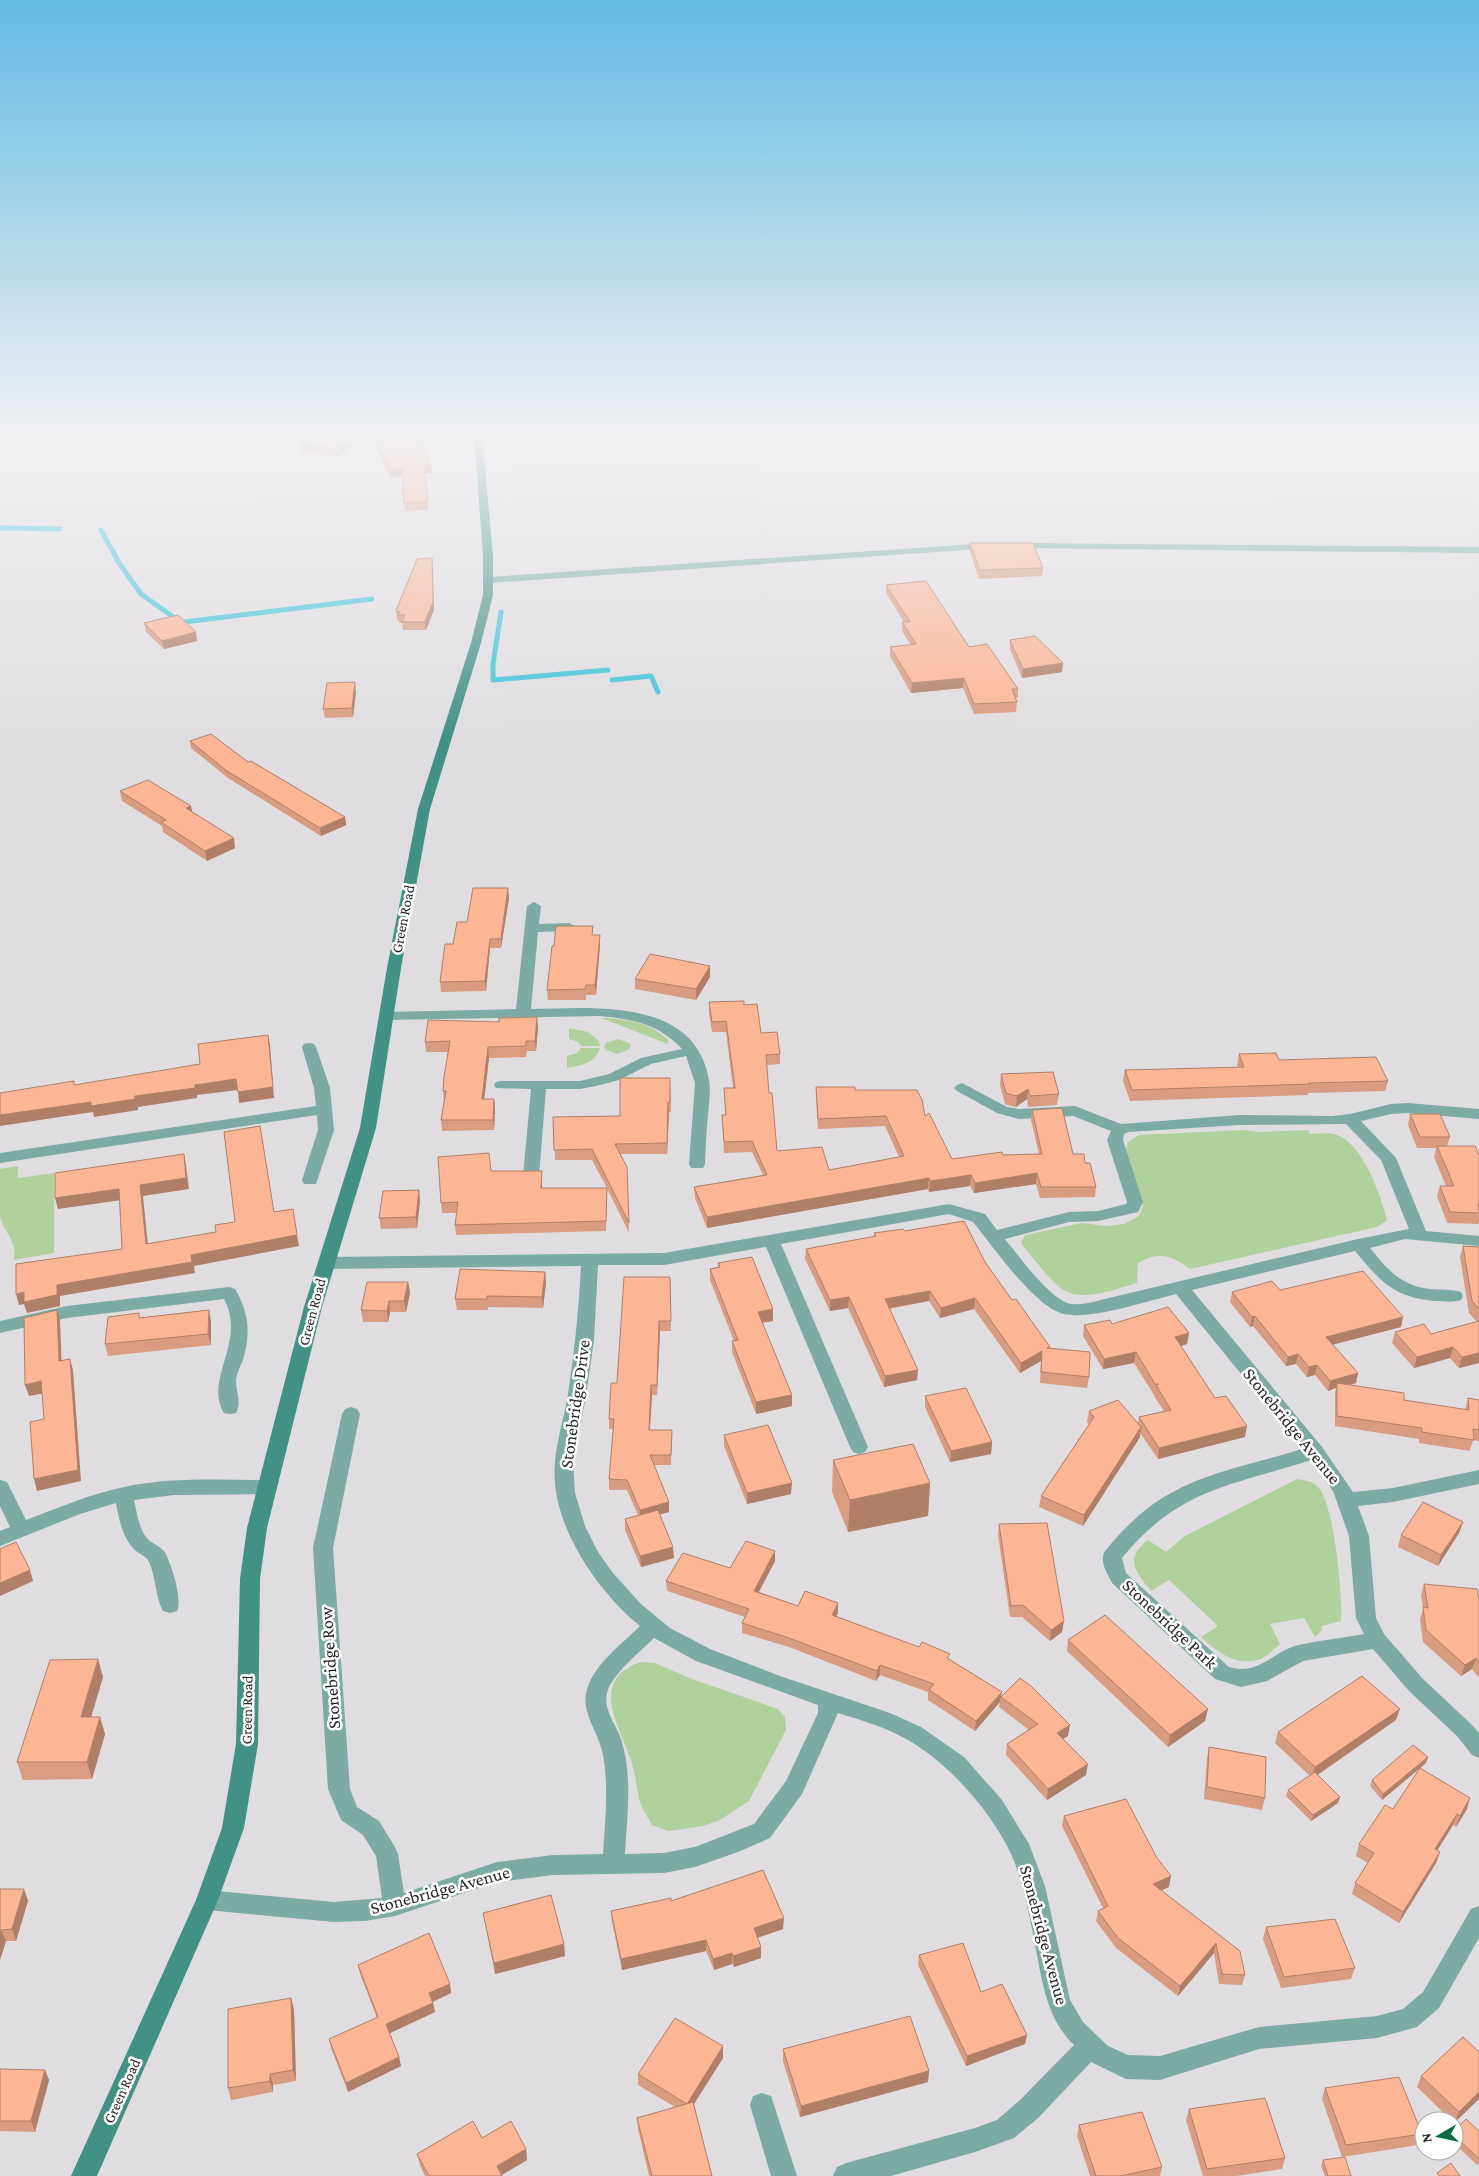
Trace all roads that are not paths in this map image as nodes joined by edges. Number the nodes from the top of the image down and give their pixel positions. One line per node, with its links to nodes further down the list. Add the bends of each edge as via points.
1 (486, 535): 3 (street, Green Road)
2 (1479, 550): 3 (street, via 982,546)
3 (490, 580): 8 (street, Green Road, via 486,608 424,809)
4 (534, 906): 6 (street)
5 (569, 927): 6 (street)
6 (531, 928): 7 (street)
7 (523, 1014): 8 (street); 10 (street, via 600,1012 648,1018 668,1027)
8 (387, 1016): 28 (street, Green Road, via 368,1128)
9 (309, 1047): 14 (street, via 322,1088)
10 (691, 1051): 12 (street, via 646,1061 596,1082); 19 (street, via 702,1081)
11 (501, 1085): 12 (street)
12 (539, 1086): 20 (street)
13 (962, 1088): 17 (street, via 1002,1110 1018,1114 1075,1111)
14 (324, 1109): 18 (street); 21 (street, via 326,1130)
15 (1479, 1114): 16 (street, via 1408,1108)
16 (1350, 1119): 17 (street, via 1304,1122 1239,1120); 22 (street, via 1388,1158)
17 (1120, 1129): 23 (street, via 1115,1140 1133,1189 1136,1202 1132,1208 1098,1216 1061,1218)
18 (0, 1158)
19 (697, 1164)
20 (530, 1176)
21 (310, 1180)
22 (1420, 1235): 25 (street); 26 (street, via 1405,1234)
23 (994, 1236): 24 (street, via 979,1218 949,1209); 29 (street, via 1046,1298 1062,1308 1113,1303)
24 (771, 1240): 27 (street, via 664,1259); 34 (street)
25 (1479, 1241)
26 (1358, 1244): 29 (street); 30 (street, via 1391,1281 1406,1290)
27 (590, 1261): 28 (street); 44 (street, Stonebridge Drive, via 585,1340 564,1463 566,1492 575,1526 591,1557 634,1610)
28 (326, 1263): 38 (street, Green Road)
29 (1181, 1288): 35 (street, Stonebridge Avenue)
30 (1456, 1296)
31 (0, 1327): 32 (street, via 67,1312 229,1293 240,1321 239,1344 227,1381)
32 (230, 1408)
33 (351, 1414): 50 (street, Stonebridge Row, via 323,1548 339,1789 349,1813 371,1828 387,1854)
34 (859, 1447)
35 (1315, 1452): 40 (street, Stonebridge Avenue, via 1342,1489); 45 (street, Stonebridge Park, via 1202,1486 1176,1498 1122,1542 1112,1556 1114,1568 1119,1578 1222,1673 1240,1679 1260,1675 1299,1653)
36 (1479, 1478): 40 (street, via 1393,1496)
37 (0, 1487): 41 (street)
38 (268, 1487): 39 (street, via 174,1488); 49 (street, Green Road, via 257,1528 250,1579 247,1744 233,1828)
39 (124, 1494): 41 (street); 43 (street, via 129,1523 139,1543 156,1555)
40 (1346, 1500): 45 (street, Stonebridge Avenue, via 1358,1536 1366,1618)
41 (21, 1530): 42 (street)
42 (0, 1539)
43 (170, 1605)
44 (653, 1626): 46 (street, Stonebridge Drive, via 702,1655); 48 (street, via 599,1685 595,1702 611,1741 616,1772)
45 (1377, 1640): 47 (street, Stonebridge Avenue, via 1416,1685 1464,1730)
46 (828, 1701): 48 (street, Stonebridge Avenue, via 828,1713 794,1786 762,1831 695,1858 664,1863); 52 (street, Stonebridge Avenue, via 914,1733 956,1763 994,1807 1021,1851 1034,1886 1060,2003 1074,2030)
47 (1479, 1750)
48 (614, 1864): 50 (street, Stonebridge Avenue, via 553,1865 497,1872)
49 (207, 1900): 50 (street, Stonebridge Avenue, via 334,1912); 54 (street, Green Road)
50 (395, 1906)
51 (1477, 1924): 52 (street, Stonebridge Avenue, via 1431,2000 1409,2019 1377,2027 1259,2038 1160,2068 1126,2067 1100,2054)
52 (1089, 2044): 56 (street, via 1006,2129)
53 (762, 2105): 55 (street)
54 (84, 2176)
55 (784, 2176)
56 (846, 2176)

